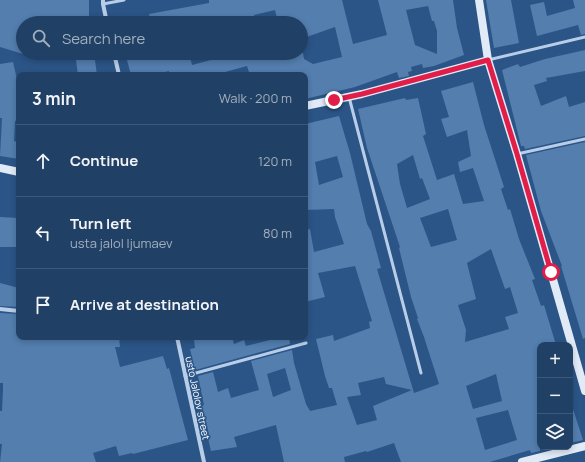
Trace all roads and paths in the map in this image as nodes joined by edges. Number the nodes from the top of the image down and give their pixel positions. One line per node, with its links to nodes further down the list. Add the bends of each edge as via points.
1 (124, 0): 3 (lane)
2 (479, 0): 7 (main road)
3 (103, 2): 4 (street)
4 (106, 16)
5 (585, 36): 7 (lane)
6 (116, 60): 8 (street)
7 (488, 60): 9 (main road); 12 (main road)
8 (118, 72)
9 (349, 97): 10 (main road); 19 (lane)
10 (308, 105)
11 (585, 139): 12 (lane)
12 (517, 154): 21 (main road)
13 (0, 168): 14 (main road)
14 (16, 171)
15 (0, 309): 16 (street)
16 (16, 311)
17 (178, 340): 20 (street, usto Jalolov street)
18 (306, 343): 20 (lane)
19 (421, 373)
20 (185, 376): 23 (street, usto Jalolov street)
21 (585, 391)
22 (585, 446): 24 (main road)
23 (204, 462)
24 (522, 462)

